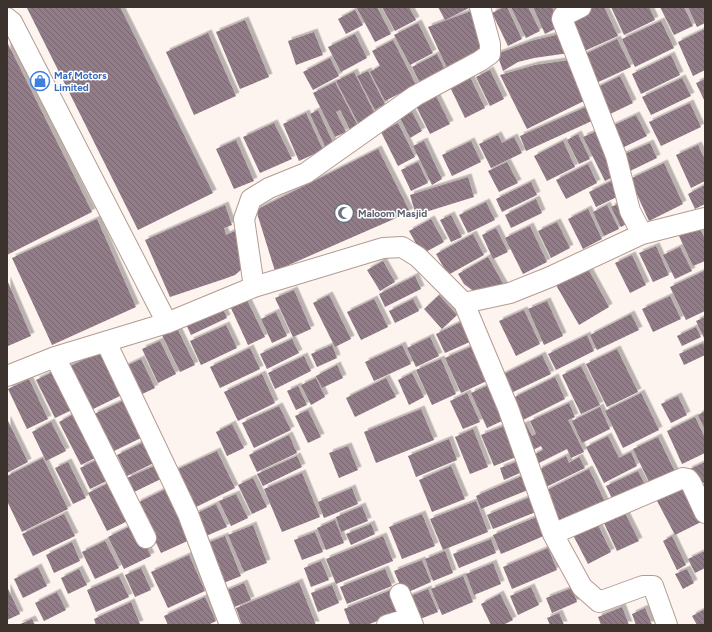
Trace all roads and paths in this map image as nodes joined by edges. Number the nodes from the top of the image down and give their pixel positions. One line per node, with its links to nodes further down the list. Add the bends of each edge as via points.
1 (480, 7): 6 (street, via 490,44 490,54 415,96 306,173 269,188 251,199 244,219)
2 (581, 7): 5 (street, via 563,16 562,19 616,156 630,211)
3 (7, 18): 8 (street, via 12,22 42,78)
4 (705, 218): 5 (street)
5 (642, 234): 7 (street, via 510,294)
6 (254, 287): 7 (street, via 383,248 402,247 418,258); 8 (street)
7 (464, 303): 13 (street, via 508,408)
8 (167, 323): 9 (street)
9 (106, 342): 10 (street); 17 (street, via 188,514)
10 (56, 357): 11 (street); 14 (street)
11 (7, 376)
12 (705, 513): 13 (street, via 691,483 683,478)
13 (553, 534): 19 (street, via 582,587 599,602 643,586 653,586)
14 (146, 538)
15 (400, 594): 16 (street)
16 (411, 622): 18 (street)
17 (230, 625)
18 (387, 625)
19 (667, 625)

